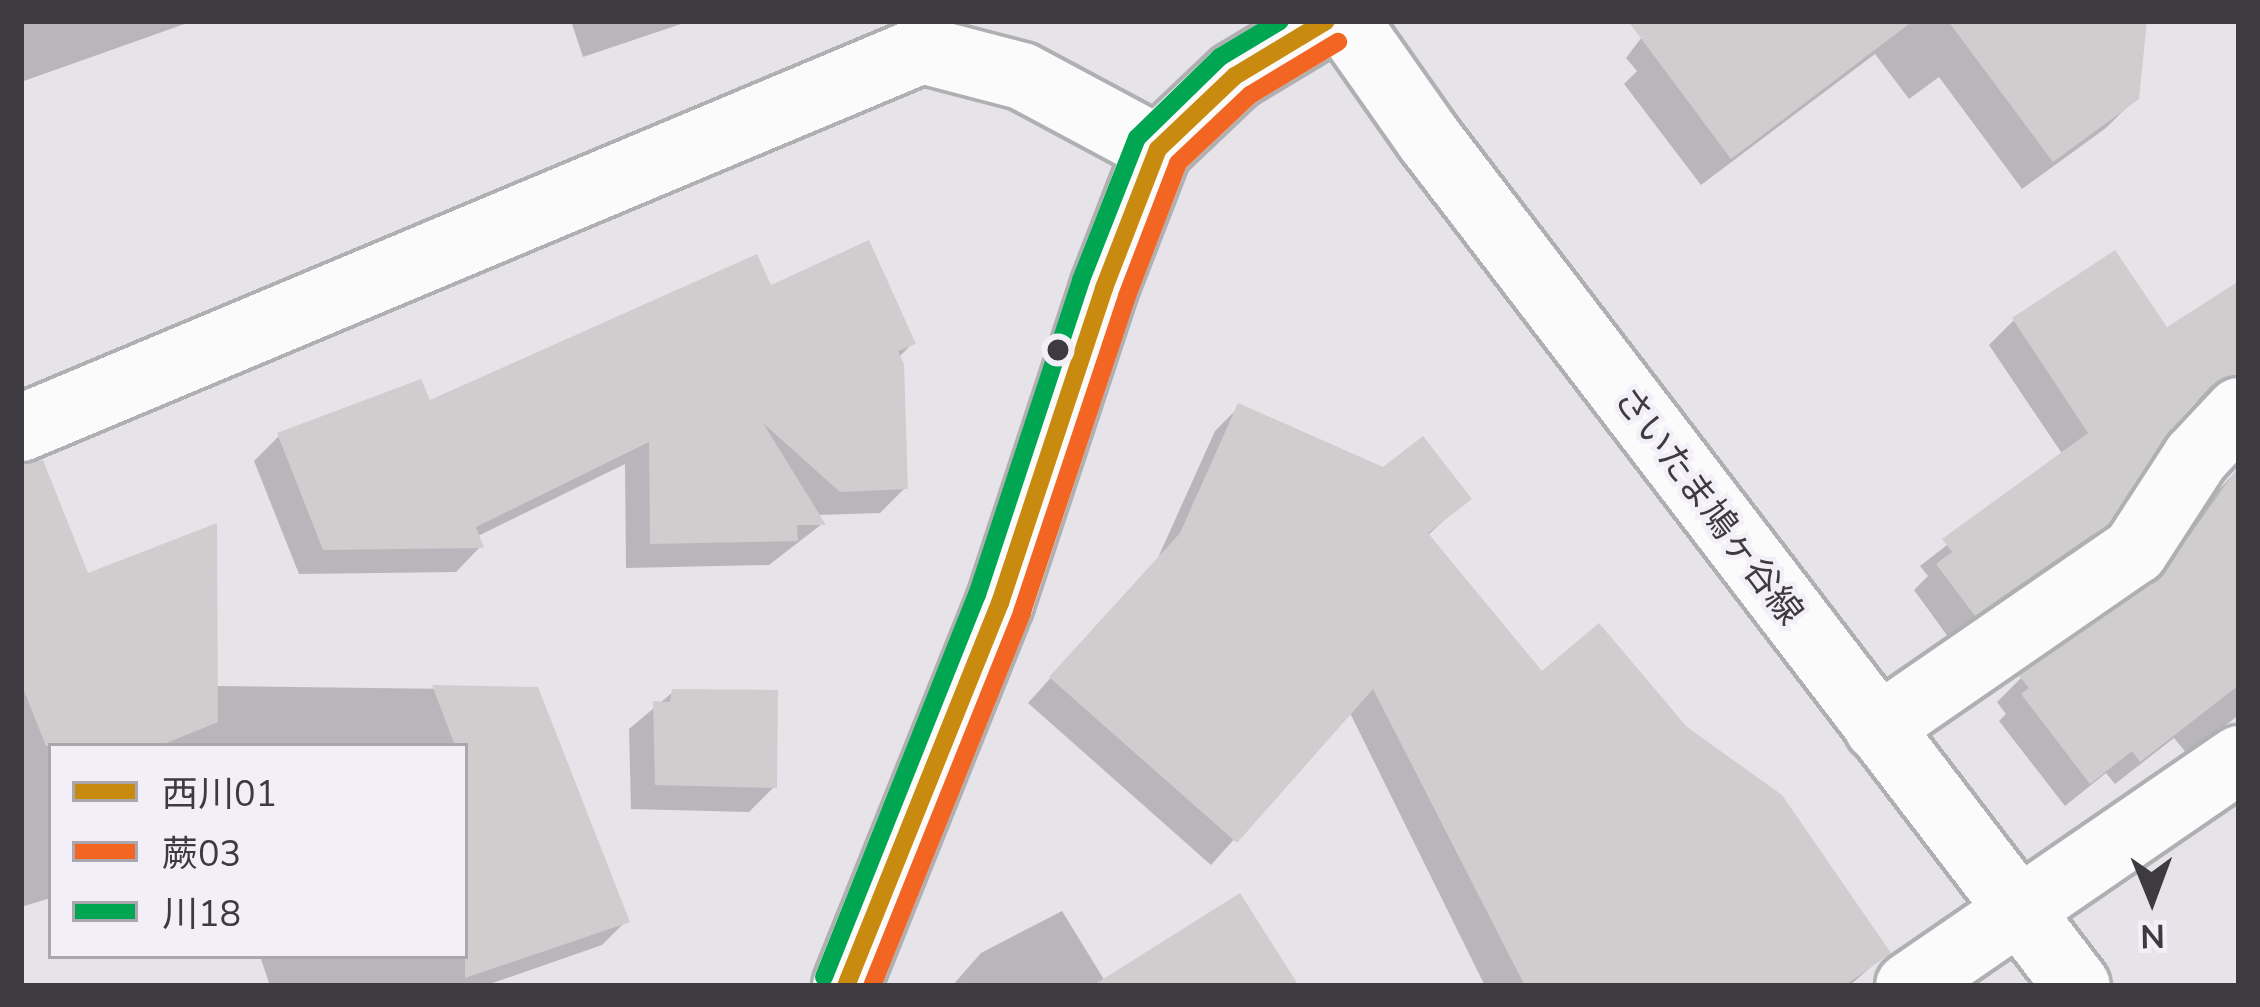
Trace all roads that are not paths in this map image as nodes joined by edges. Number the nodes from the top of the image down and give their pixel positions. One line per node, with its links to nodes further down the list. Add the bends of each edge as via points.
1 (1326, 21): 3 (main road, via 1235,76)
2 (1346, 21): 6 (main road, さいたま鳩ヶ谷線)
3 (1158, 149): 5 (main road, via 1022,76 922,50); 9 (main road, via 1000,603)
4 (2239, 411): 6 (main road, via 2196,457 2135,550)
5 (21, 428)
6 (1878, 728): 8 (main road, さいたま鳩ヶ谷線)
7 (2239, 759): 8 (main road)
8 (2017, 910): 10 (main road); 11 (main road, さいたま鳩ヶ谷線)
9 (846, 986)
10 (1909, 986)
11 (2077, 986)

